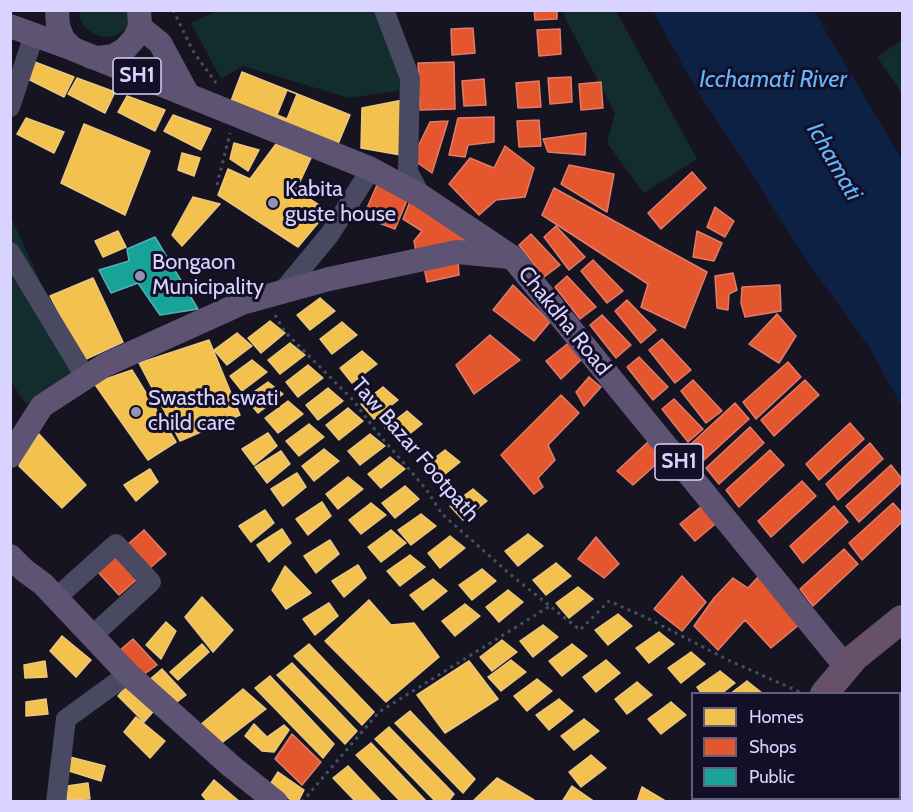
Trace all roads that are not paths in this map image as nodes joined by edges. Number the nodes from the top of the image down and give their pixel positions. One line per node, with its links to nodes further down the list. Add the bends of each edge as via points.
1 (57, 10): 6 (main road, via 63,39)
2 (384, 10): 10 (street, via 410,78 408,172)
3 (139, 19): 6 (main road, Chakdha Road / SH1, via 134,39 125,49 99,58); 7 (main road, Chakdha Road / SH1, via 160,43)
4 (10, 26): 5 (main road, Chakdha Road / SH1)
5 (34, 35): 6 (main road, Chakdha Road / SH1); 8 (street)
6 (79, 52): 7 (main road, Chakdha Road / SH1)
7 (188, 95): 9 (main road, Chakdha Road / SH1)
8 (10, 107)
9 (371, 169): 10 (main road, Chakdha Road / SH1); 13 (street, via 330,234)
10 (421, 196): 12 (main road, Chakdha Road / SH1)
11 (10, 252): 14 (street)
12 (512, 257): 13 (main road, via 457,252); 20 (main road, Chakdha Road / SH1)
13 (273, 295): 14 (main road, via 242,303 115,360)
14 (86, 378): 15 (main road, via 42,406)
15 (10, 456)
16 (10, 556): 17 (main road)
17 (56, 598): 19 (main road); 19 (street, via 116,544 151,582)
18 (903, 619): 20 (highway)
19 (92, 636): 21 (main road)
20 (846, 667): 22 (highway)
21 (128, 674): 23 (street, via 66,719); 24 (main road)
22 (825, 692)
23 (56, 801)
24 (274, 801)

